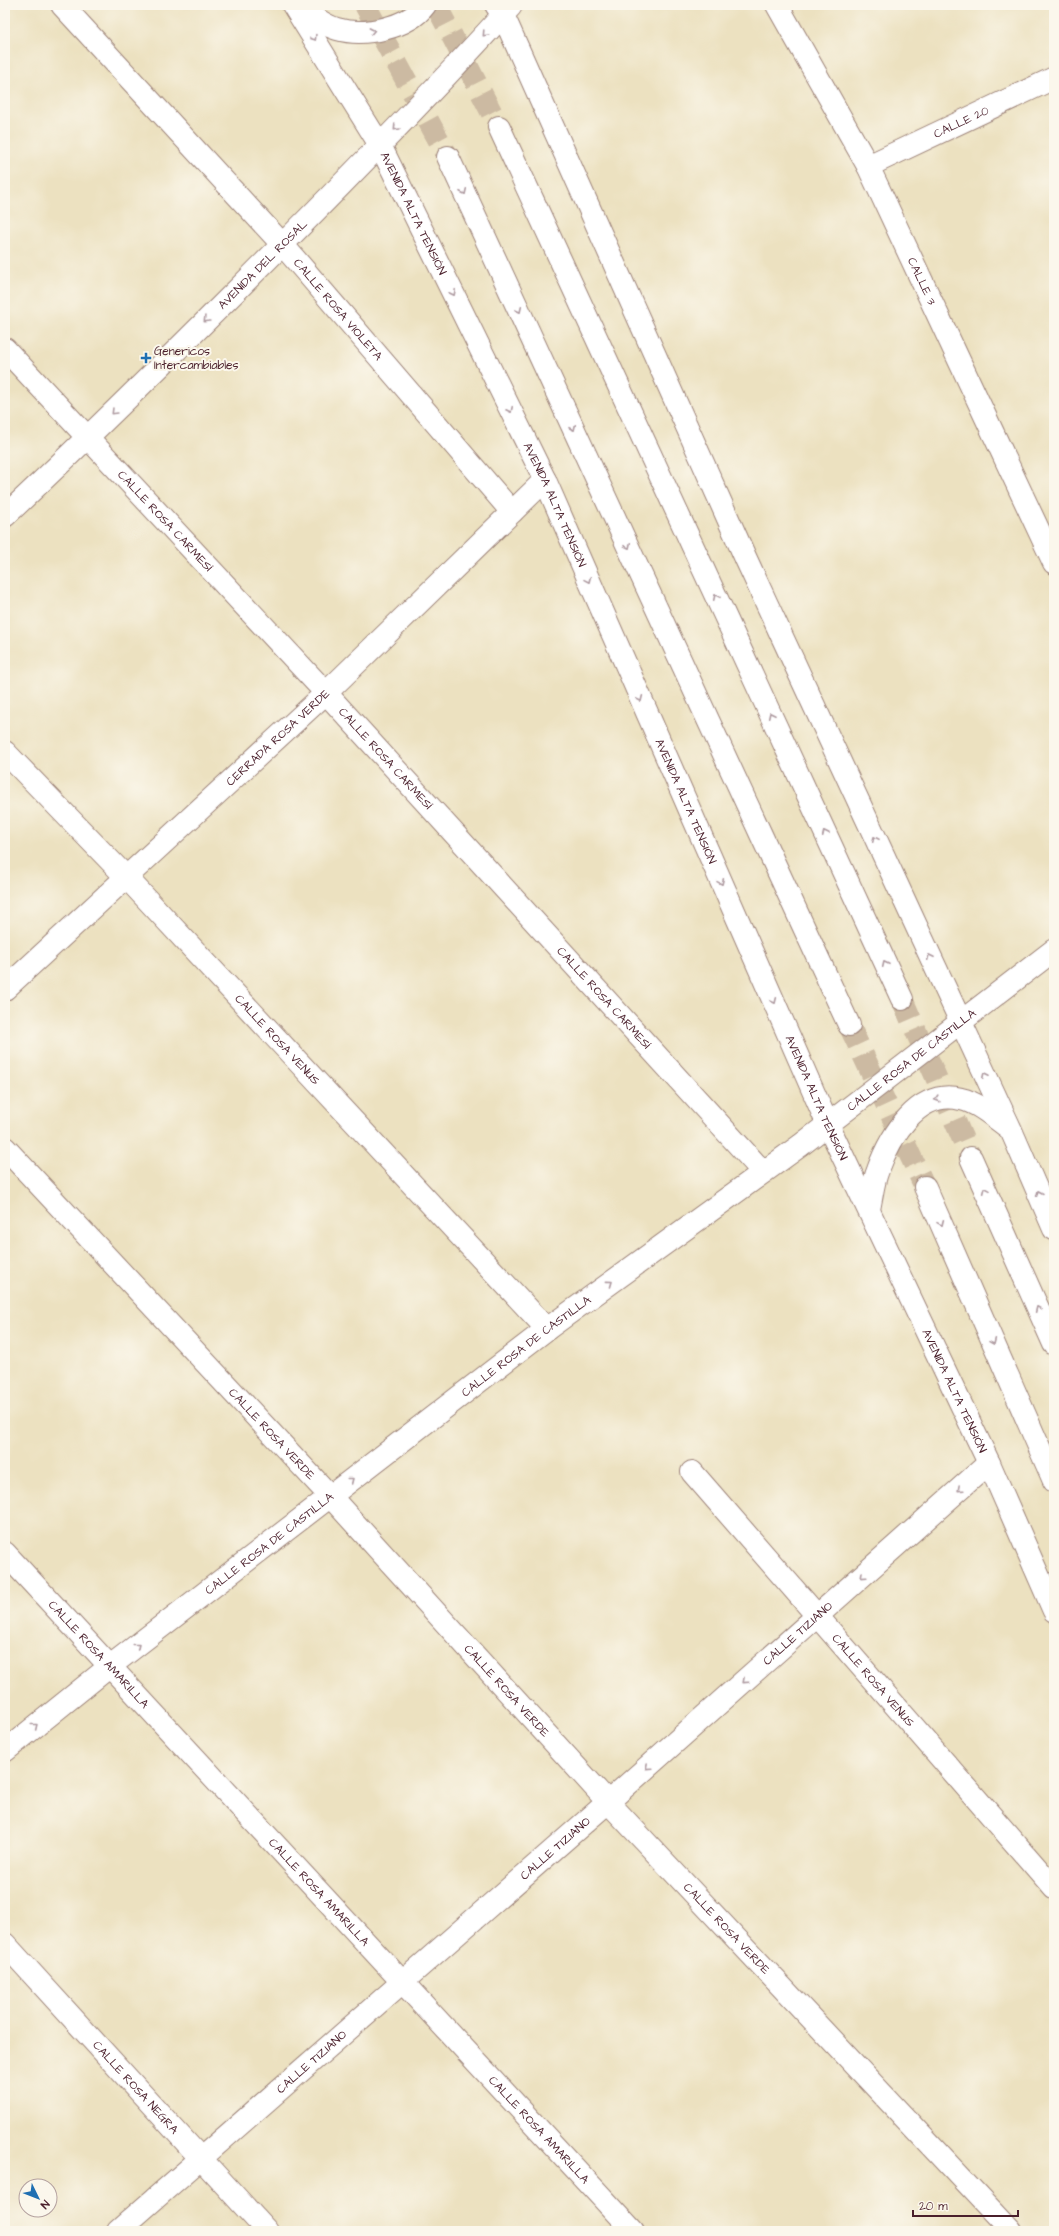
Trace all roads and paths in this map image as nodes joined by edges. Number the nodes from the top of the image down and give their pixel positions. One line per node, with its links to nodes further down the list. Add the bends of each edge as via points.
1 (62, 5): 12 (street, CALLE ROSA VIOLETA)
2 (293, 5): 9 (street, AVENIDA ALTA TENSIÓN, one-way to 9)
3 (298, 5): 4 (street, one-way to 4, via 310,15 337,29 367,33 396,26)
4 (425, 5)
5 (777, 5): 11 (street, CALLE 3)
6 (504, 8): 9 (street, AVENIDA DEL ROSAL, one-way to 9); 25 (street, one-way to 6, via 746,560)
7 (1054, 78): 11 (street, CALLE 20)
8 (499, 127): 24 (street, one-way to 8)
9 (380, 145): 12 (street, AVENIDA DEL ROSAL); 15 (street, AVENIDA ALTA TENSIÓN, one-way to 15)
10 (448, 157): 26 (street, one-way to 26)
11 (868, 166): 18 (street, CALLE 3)
12 (282, 244): 14 (street, AVENIDA DEL ROSAL, one-way to 14); 16 (street, CALLE ROSA VIOLETA)
13 (5, 349): 14 (street, CALLE ROSA CARMESÍ)
14 (89, 438): 17 (street, AVENIDA DEL ROSAL); 19 (street, CALLE ROSA CARMESÍ)
15 (545, 480): 16 (street, CERRADA ROSA VERDE); 27 (street, AVENIDA ALTA TENSIÓN, one-way to 27)
16 (512, 512): 19 (street, CERRADA ROSA VERDE)
17 (5, 516)
18 (1054, 564)
19 (326, 693): 21 (street, CERRADA ROSA VERDE); 31 (street, CALLE ROSA CARMESÍ)
20 (5, 752): 21 (street, CALLE ROSA VENUS)
21 (127, 878): 23 (street, CERRADA ROSA VERDE); 35 (street, CALLE ROSA VENUS)
22 (1054, 950): 25 (street, CALLE ROSA DE CASTILLA)
23 (5, 989)
24 (902, 999)
25 (961, 1023): 27 (street, CALLE ROSA DE CASTILLA); 28 (street, one-way to 25)
26 (849, 1025)
27 (828, 1125): 31 (street, CALLE ROSA DE CASTILLA); 33 (street, AVENIDA ALTA TENSIÓN)
28 (1011, 1130): 33 (street, one-way to 33, via 975,1104 944,1097 929,1101 912,1113 888,1145 877,1171); 34 (street, one-way to 28)
29 (5, 1148): 40 (street, CALLE ROSA VERDE)
30 (971, 1158): 36 (street, one-way to 30)
31 (763, 1172): 35 (street, CALLE ROSA DE CASTILLA, one-way to 31)
32 (925, 1187): 39 (street, one-way to 39)
33 (869, 1209): 37 (street, AVENIDA ALTA TENSIÓN)
34 (1054, 1229)
35 (547, 1329): 40 (street, CALLE ROSA DE CASTILLA, one-way to 35)
36 (1054, 1344)
37 (989, 1463): 42 (street, AVENIDA ALTA TENSIÓN); 43 (street, CALLE TIZIANO, one-way to 43)
38 (692, 1472): 43 (street, CALLE ROSA VENUS)
39 (1054, 1482)
40 (330, 1496): 44 (street, CALLE ROSA DE CASTILLA, one-way to 40); 46 (street, CALLE ROSA VERDE)
41 (5, 1553): 44 (street, CALLE ROSA AMARILLA)
42 (1054, 1611)
43 (816, 1618): 46 (street, CALLE TIZIANO, one-way to 46); 47 (street, CALLE ROSA VENUS)
44 (109, 1667): 45 (street, CALLE ROSA DE CASTILLA, one-way to 44); 49 (street, CALLE ROSA AMARILLA)
45 (5, 1751)
46 (608, 1802): 49 (street, CALLE TIZIANO); 54 (street, CALLE ROSA VERDE)
47 (1054, 1888)
48 (5, 1944): 50 (street, CALLE ROSA NEGRA)
49 (401, 1982): 50 (street, CALLE TIZIANO); 53 (street, CALLE ROSA AMARILLA)
50 (201, 2158): 51 (street, CALLE TIZIANO); 52 (street, CALLE ROSA NEGRA)
51 (118, 2231)
52 (267, 2231)
53 (633, 2231)
54 (1011, 2231)

